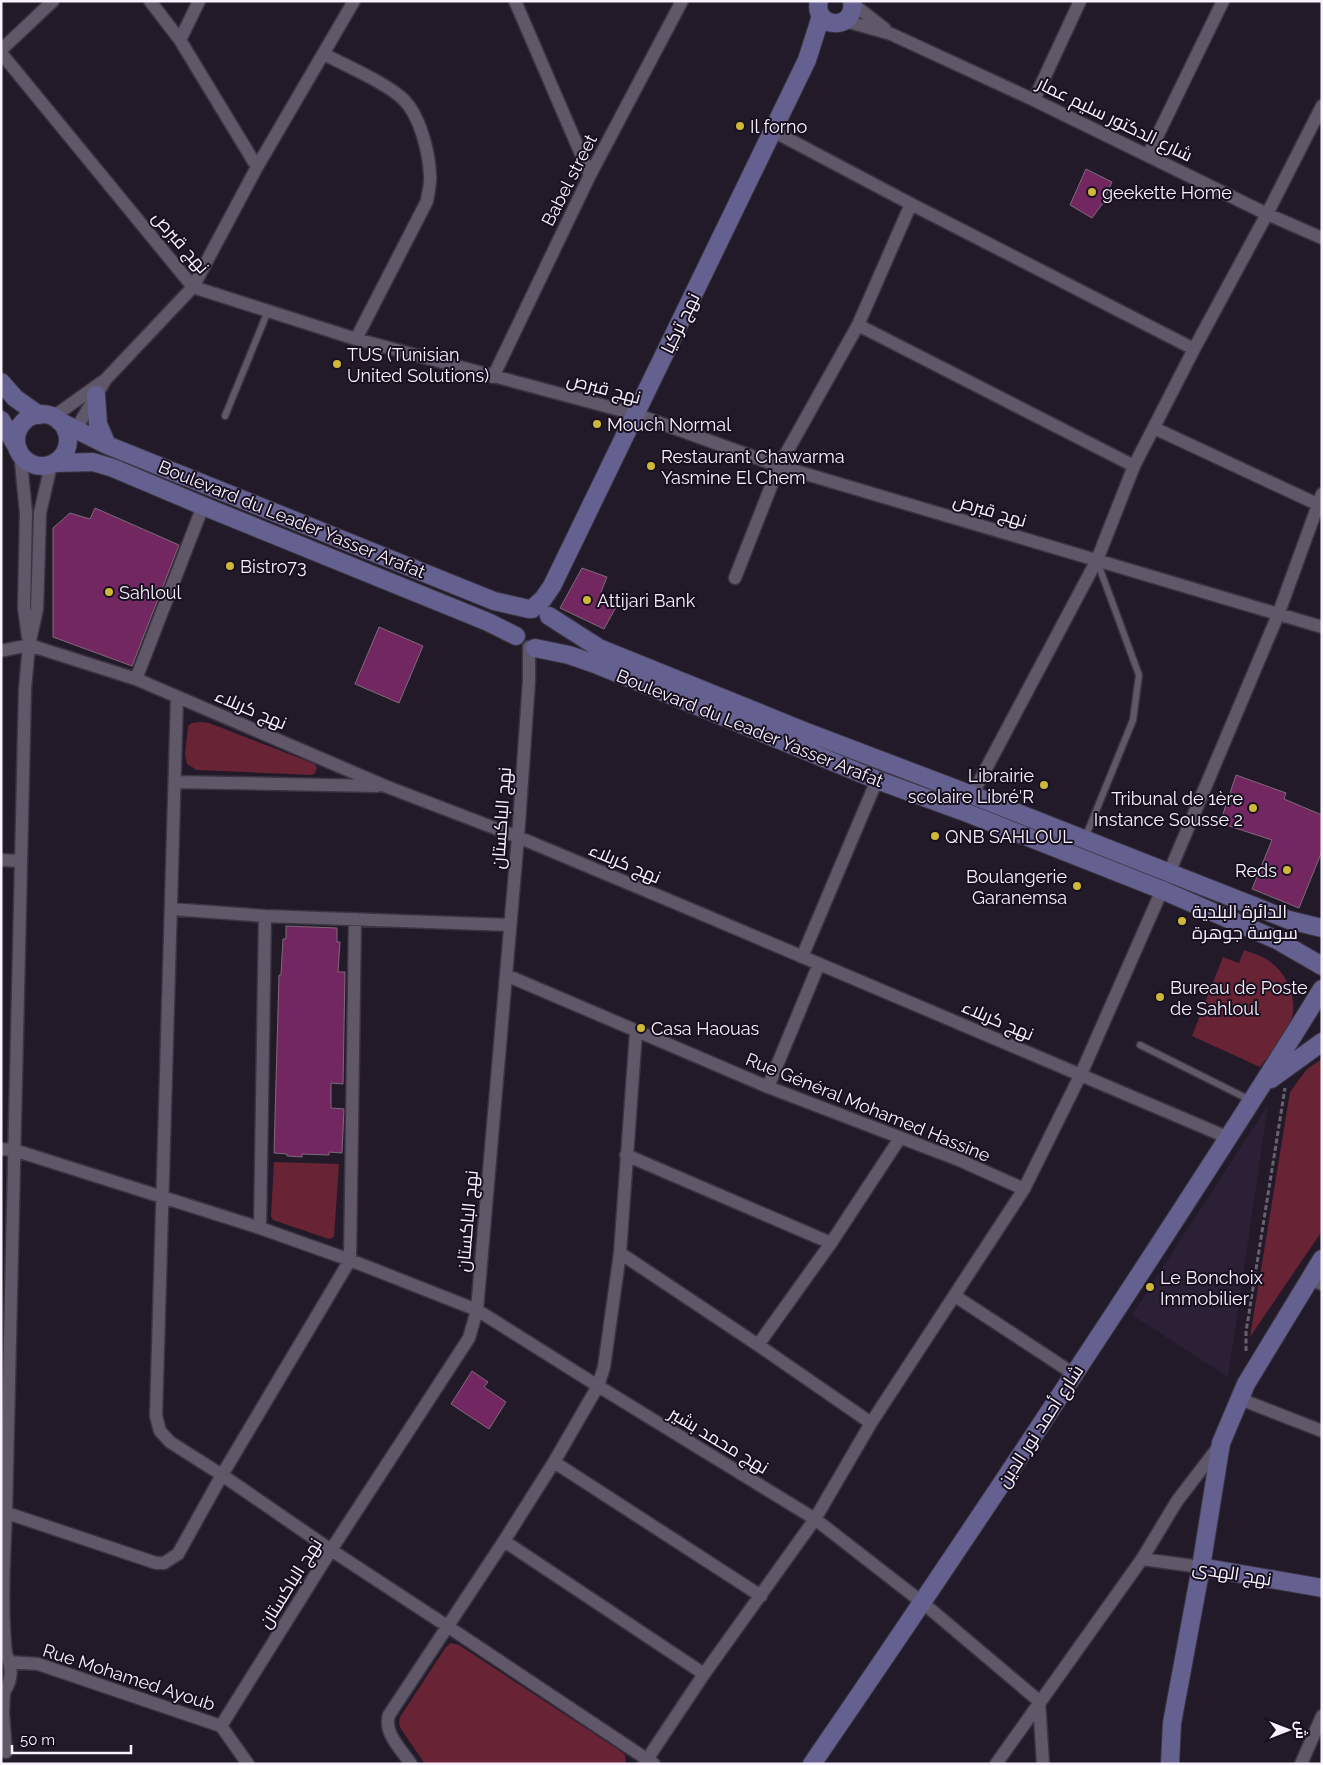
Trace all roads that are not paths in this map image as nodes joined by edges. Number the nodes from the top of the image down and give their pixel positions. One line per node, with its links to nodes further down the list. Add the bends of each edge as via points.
1 (53, 1): 14 (street)
2 (150, 1): 13 (street)
3 (199, 1): 13 (street)
4 (354, 1): 15 (street)
5 (515, 1): 22 (street)
6 (682, 1): 22 (street, Babel street)
7 (1080, 1): 17 (street)
8 (1223, 1): 20 (street)
9 (853, 2): 11 (main road, نهج تركيا, via 853,10); 12 (street)
10 (816, 8): 11 (main road, via 826,21 832,24); 16 (main road, نهج تركيا)
11 (842, 22): 12 (street); 16 (main road, نهج تركيا)
12 (891, 34): 17 (street, شارع الدكتور سليم عمار)
13 (180, 40): 21 (street)
14 (1, 52): 26 (street, نهج قبرص)
15 (324, 54): 21 (street); 29 (street, via 405,101 416,117 429,163 427,201)
16 (807, 60): 19 (main road, نهج تركيا)
17 (1034, 100): 20 (street, شارع الدكتور سليم عمار)
18 (1322, 106): 24 (street)
19 (773, 131): 23 (street); 35 (main road, نهج تركيا)
20 (1148, 154): 24 (street, شارع الدكتور سليم عمار)
21 (257, 167): 26 (street)
22 (590, 175): 31 (street, Babel street)
23 (911, 204): 28 (street); 30 (street)
24 (1267, 214): 25 (street, شارع الدكتور سليم عمار); 30 (street)
25 (1322, 238)
26 (193, 287): 27 (street, نهج قبرص); 32 (street)
27 (268, 311): 29 (street, نهج قبرص); 36 (lane)
28 (858, 325): 44 (street); 45 (street)
29 (356, 339): 31 (street, نهج قبرص)
30 (1194, 348): 39 (street)
31 (493, 376): 35 (street, نهج قبرص)
32 (106, 379): 34 (street); 37 (street)
33 (1, 382): 37 (main road, Boulevard du Leader Yasser Arafat, via 15,398)
34 (96, 395): 40 (street); 41 (main road, via 98,424)
35 (635, 414): 44 (street, نهج قبرص); 50 (main road, نهج تركيا, via 548,600)
36 (225, 416)
37 (50, 418): 40 (main road, Boulevard du Leader Yasser Arafat); 42 (main road, via 25,421 17,434)
38 (1, 420): 42 (main road)
39 (1154, 428): 45 (street); 46 (street)
40 (72, 436): 41 (main road, Boulevard du Leader Yasser Arafat); 43 (main road, via 61,458)
41 (107, 445): 50 (main road, Boulevard du Leader Yasser Arafat, via 494,601)
42 (19, 451): 43 (main road, via 36,466); 54 (street, via 26,513 24,608)
43 (53, 464): 47 (main road, Boulevard du Leader Yasser Arafat, via 93,462); 54 (street, via 40,513 37,609)
44 (779, 466): 48 (street, نهج قبرص); 49 (street)
45 (1134, 466): 48 (street)
46 (1319, 499): 51 (street)
47 (203, 506): 53 (main road, Boulevard du Leader Yasser Arafat, via 488,622); 56 (street)
48 (1097, 560): 51 (street, نهج قبرص); 61 (street); 63 (lane, via 1139,675 1134,720)
49 (735, 578)
50 (539, 612): 53 (main road, via 518,617 514,629); 53 (main road, via 553,627 550,638 546,643); 61 (main road, Boulevard du Leader Yasser Arafat, via 599,648)
51 (1278, 615): 52 (street, نهج قبرص); 66 (street)
52 (1322, 627)
53 (527, 644): 58 (main road, Boulevard du Leader Yasser Arafat, via 595,664); 62 (street, نهج الباكستان, via 529,681)
54 (29, 645): 55 (street, نهج كربلاء); 56 (street, نهج كربلاء); 65 (street)
55 (1, 651)
56 (136, 679): 57 (street, نهج كربلاء)
57 (177, 696): 59 (street); 60 (street, نهج كربلاء)
58 (877, 780): 67 (main road, Boulevard du Leader Yasser Arafat); 73 (street)
59 (175, 782): 60 (street); 68 (street)
60 (385, 786): 62 (street, نهج كربلاء)
61 (972, 796): 63 (main road, Boulevard du Leader Yasser Arafat)
62 (518, 837): 71 (street, نهج الباكستان); 73 (street, نهج كربلاء)
63 (1084, 839): 66 (main road, Boulevard du Leader Yasser Arafat)
64 (1, 860): 65 (street)
65 (21, 861): 87 (street)
66 (1169, 873): 72 (main road, Boulevard du Leader Yasser Arafat, via 1289,920)
67 (1162, 890): 75 (main road, Boulevard du Leader Yasser Arafat, via 1277,940); 81 (street)
68 (171, 910): 69 (street); 90 (street)
69 (265, 916): 70 (street); 91 (street)
70 (355, 919): 71 (street); 95 (street)
71 (510, 925): 76 (street, نهج الباكستان)
72 (1322, 928)
73 (802, 957): 74 (street, نهج كربلاء)
74 (819, 964): 81 (street, نهج كربلاء); 83 (street)
75 (1322, 966)
76 (506, 975): 78 (street, Rue Général Mohamed Hassine); 98 (street, نهج الباكستان)
77 (1322, 989): 82 (main road, شارع أحمد نور الدين)
78 (636, 1032): 83 (street, Rue Général Mohamed Hassine); 88 (street)
79 (1322, 1042): 82 (main road, شارع أحمد نور الدين)
80 (1140, 1045): 84 (lane)
81 (1080, 1074): 86 (street, نهج كربلاء); 89 (street)
82 (1263, 1086): 84 (main road, شارع أحمد نور الدين)
83 (768, 1087): 85 (street, Rue Général Mohamed Hassine)
84 (1252, 1101): 86 (main road, شارع أحمد نور الدين)
85 (900, 1138): 89 (street, Rue Général Mohamed Hassine); 92 (street)
86 (1229, 1138): 100 (main road, شارع أحمد نور الدين)
87 (8, 1150): 90 (street, نهج محمد بشير); 108 (street)
88 (626, 1155): 92 (street); 93 (street)
89 (1024, 1189): 97 (street)
90 (163, 1196): 91 (street, نهج محمد بشير); 107 (street, via 156,1416 160,1431 170,1442)
91 (260, 1228): 95 (street, نهج محمد بشير)
92 (831, 1243): 99 (street)
93 (620, 1253): 99 (street); 101 (street, via 604,1367)
94 (1322, 1259): 96 (main road)
95 (350, 1260): 98 (street, نهج محمد بشير); 107 (street)
96 (1316, 1281): 102 (main road, via 1246,1384)
97 (955, 1296): 100 (street); 103 (street)
98 (477, 1310): 101 (street, نهج محمد بشير); 111 (street, نهج الباكستان, via 469,1338)
99 (758, 1344): 103 (street)
100 (1074, 1374): 117 (main road, شارع أحمد نور الدين)
101 (598, 1386): 106 (street); 109 (street, نهج محمد بشير)
102 (1240, 1399): 104 (street); 105 (main road)
103 (871, 1422): 109 (street)
104 (1322, 1430)
105 (1221, 1443): 112 (street, via 1177,1501); 113 (main road)
106 (554, 1462): 110 (street); 116 (street)
107 (222, 1475): 108 (street, via 178,1554 164,1564 156,1564); 111 (street)
108 (4, 1511): 114 (street)
109 (814, 1519): 116 (street); 117 (street, نهج محمد بشير)
110 (504, 1542): 118 (street); 120 (street)
111 (331, 1550): 118 (street); 124 (street, نهج الباكستان)
112 (1142, 1559): 113 (street, نهج الهدى); 122 (street)
113 (1202, 1567): 115 (main road, نهج الهدى); 132 (main road, via 1172,1723)
114 (2, 1584): 119 (street)
115 (1322, 1588)
116 (761, 1596): 120 (street)
117 (923, 1603): 122 (street, نهج محمد بشير); 129 (main road, شارع أحمد نور الدين)
118 (448, 1626): 126 (street); 128 (street, via 387,1721 388,1731)
119 (6, 1655): 121 (street, via 11,1672); 124 (street, Rue Mohamed Ayoub)
120 (704, 1674): 126 (street)
121 (3, 1694): 125 (street)
122 (1039, 1701): 130 (street); 131 (street)
123 (1322, 1716): 133 (street)
124 (222, 1726): 127 (street, Rue Mohamed Ayoub)
125 (6, 1753)
126 (648, 1762)
127 (248, 1764)
128 (411, 1764)
129 (812, 1764)
130 (996, 1764)
131 (1043, 1764)
132 (1170, 1764)
133 (1301, 1764)

